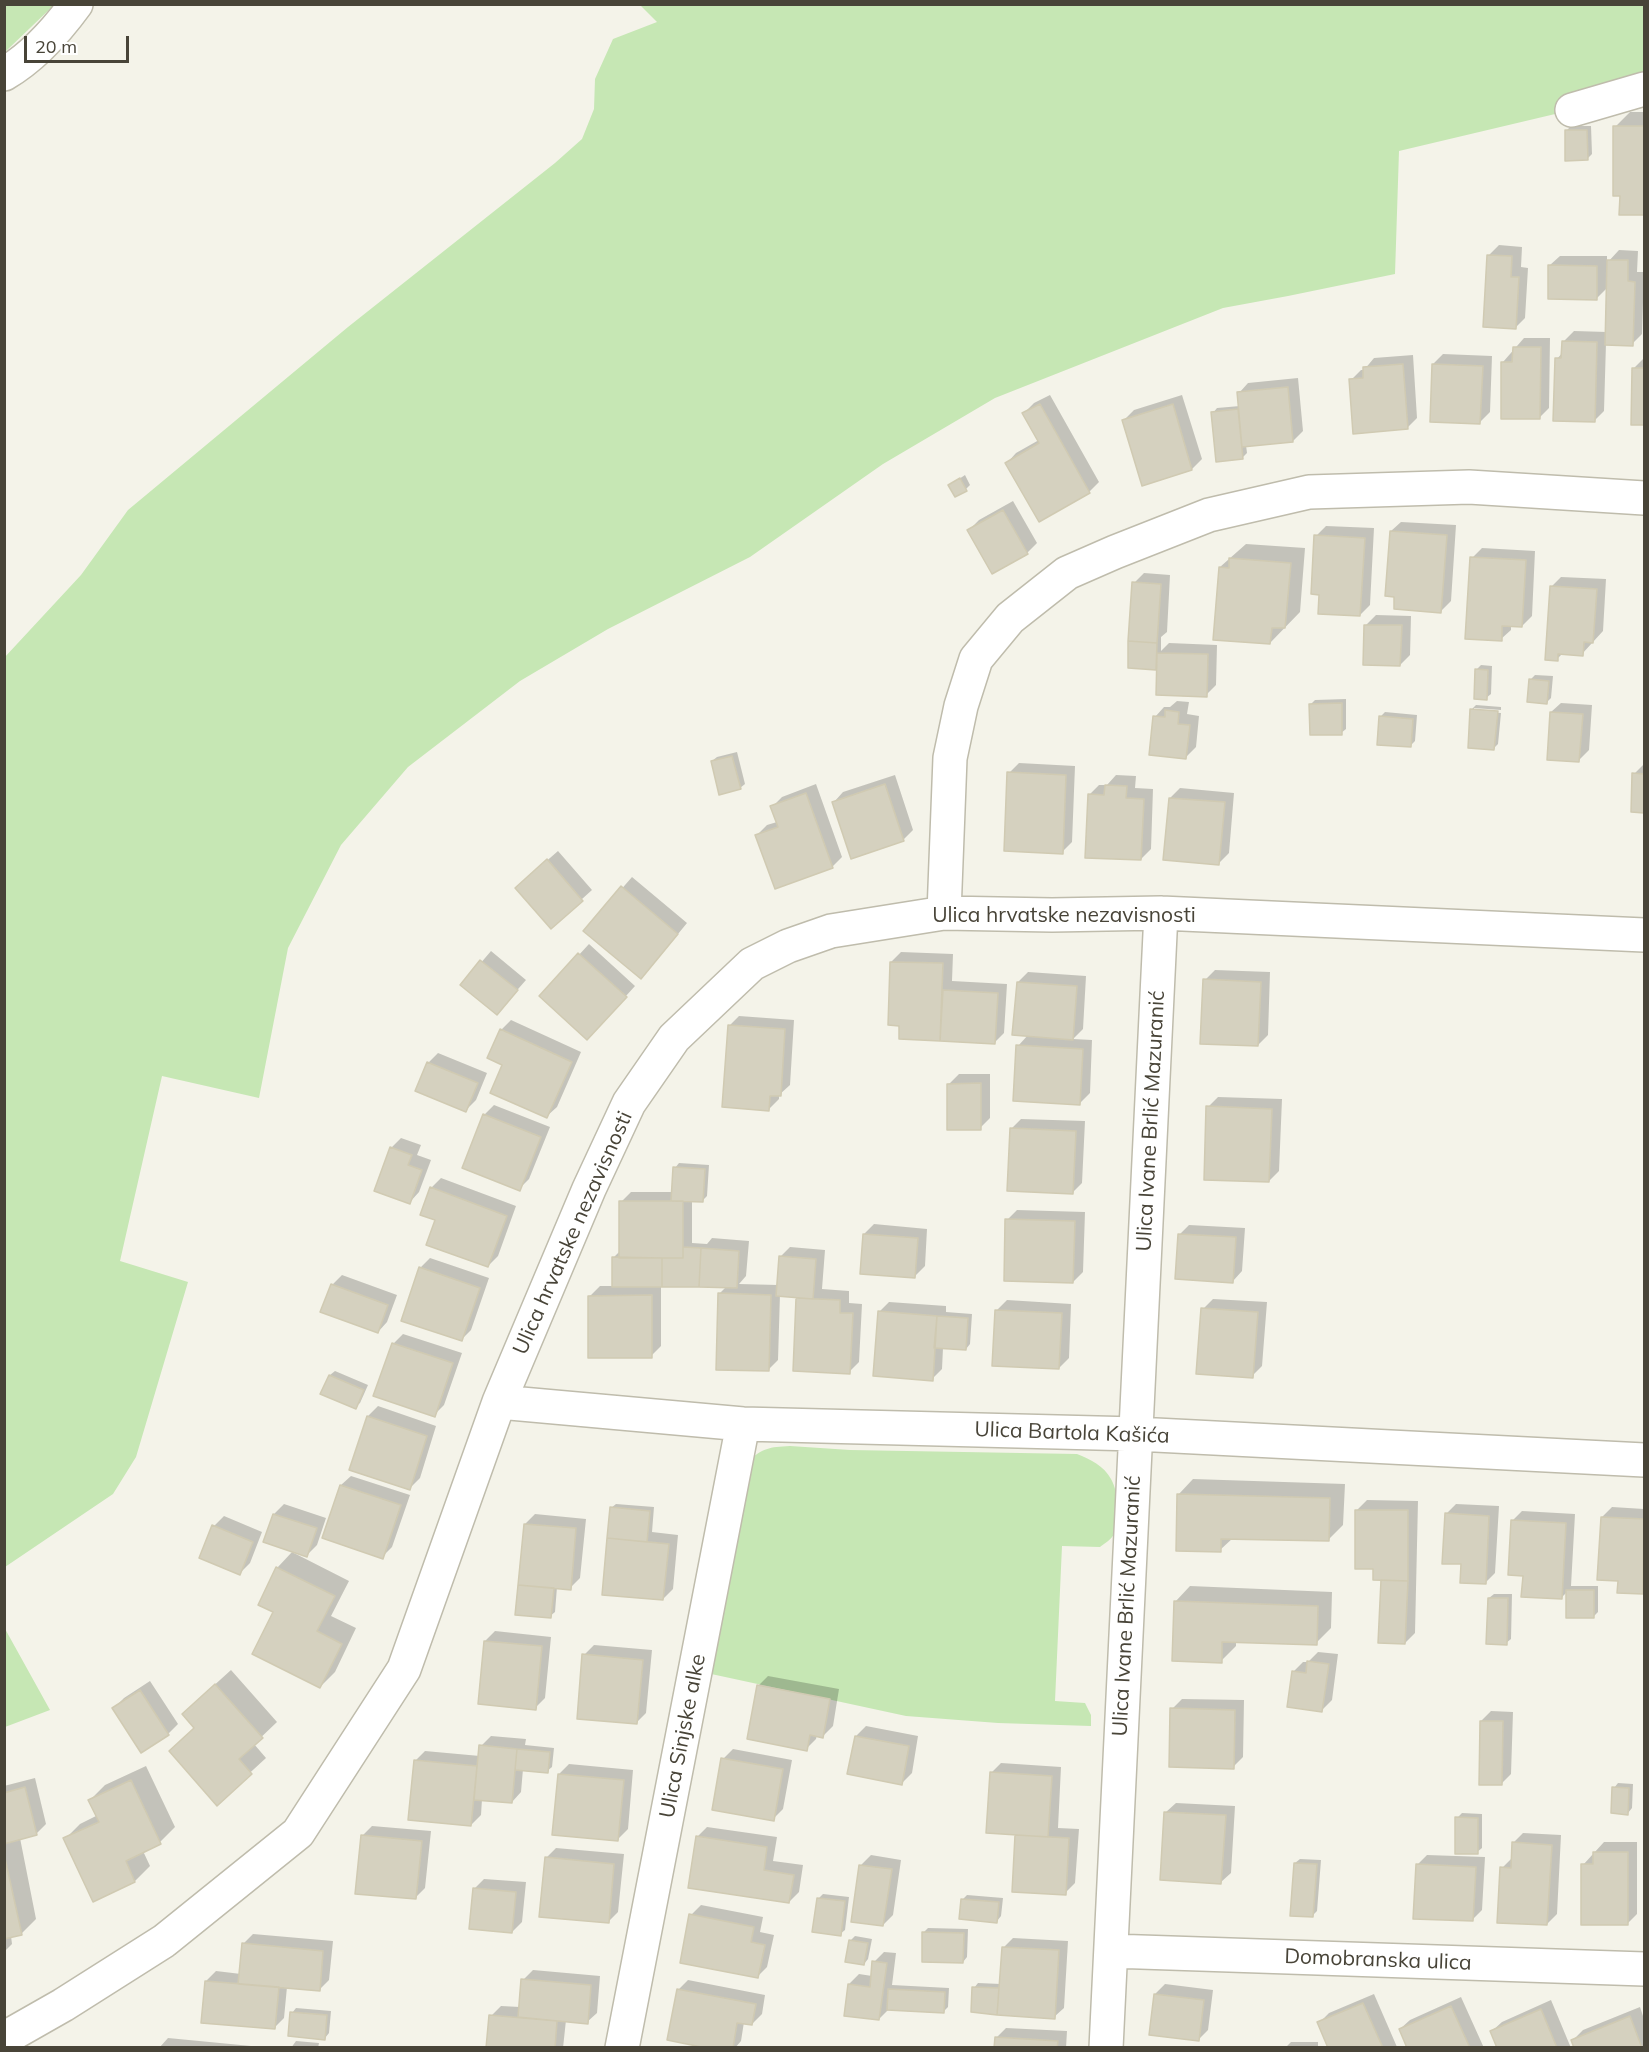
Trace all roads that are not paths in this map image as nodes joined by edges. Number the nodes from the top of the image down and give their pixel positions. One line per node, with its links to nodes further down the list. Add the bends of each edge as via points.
1 (76, 4): 2 (street, via 60,26)
2 (4, 74)
3 (1644, 89): 4 (street)
4 (1572, 110)
5 (1644, 498): 6 (street, via 1469,487 1309,492 1209,515 1068,573 1010,618 976,659 950,758)
6 (944, 913): 7 (street, Ulica hrvatske nezavisnosti); 9 (street, Ulica hrvatske nezavisnosti, via 831,931 789,946 752,964 674,1038 629,1103)
7 (1161, 913): 8 (street, Ulica hrvatske nezavisnosti); 11 (street, Ulica Ivane Brlić Mazuranić)
8 (1644, 935)
9 (499, 1402): 10 (street, Ulica Bartola Kašića); 15 (street, Ulica hrvatske nezavisnosti, via 404,1669 298,1833 164,1941)
10 (743, 1424): 11 (street, Ulica Bartola Kašića); 16 (street, Ulica Sinjske alke)
11 (1136, 1434): 12 (street, Ulica Bartola Kašića); 13 (street, Ulica Ivane Brlić Mazuranić)
12 (1644, 1460)
13 (1111, 1951): 14 (street, Domobranska ulica); 17 (street, Ulica Ivane Brlić Mazuranić)
14 (1644, 1969)
15 (9, 2039)
16 (622, 2048)
17 (1106, 2048)

